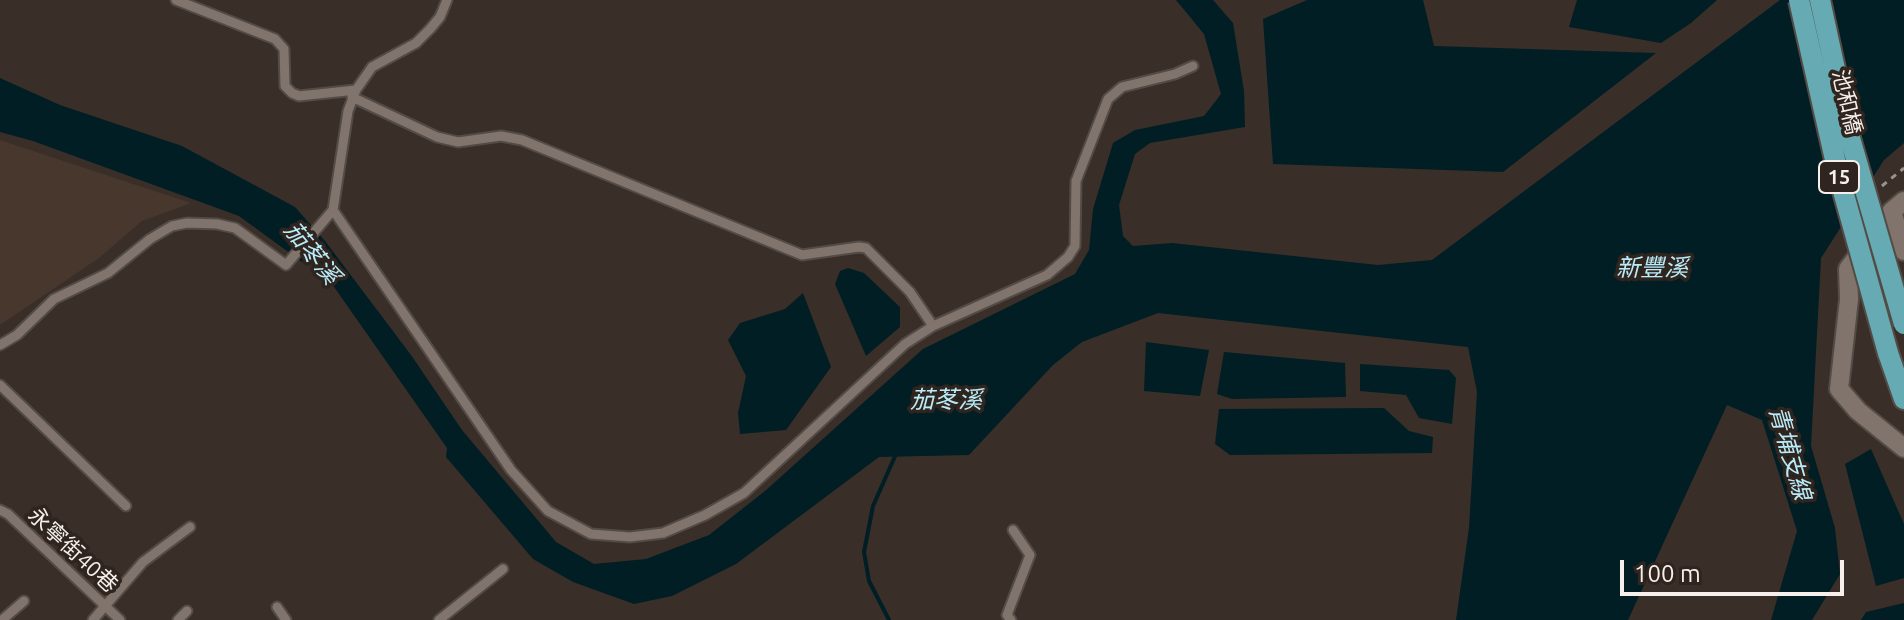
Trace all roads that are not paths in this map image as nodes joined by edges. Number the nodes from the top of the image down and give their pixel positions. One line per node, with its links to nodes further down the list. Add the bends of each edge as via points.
1 (176, 0): 6 (lane, via 275,39 284,49 285,86 292,93)
2 (447, 0): 6 (lane, via 430,29 416,43 372,67)
3 (1799, 0): 15 (main road, 池和橋 / 15, bridge, via 1838,173)
4 (1820, 0): 11 (main road, 池和橋 / 15, bridge, via 1850,138)
5 (1193, 66): 12 (lane, via 1122,87 1108,99 1076,181 1075,246 1068,257 1047,275)
6 (354, 94): 8 (lane); 12 (lane, via 437,137 458,142 501,136 522,140 802,255 866,248 910,292)
7 (1898, 206): 9 (street); 10 (street)
8 (333, 210): 12 (lane, via 511,470 548,511 591,534 663,533 744,493 881,364); 13 (lane, via 286,265 235,228 172,226 108,273 54,299)
9 (1865, 247): 10 (street); 16 (street, via 1848,269 1839,389)
10 (1903, 249)
11 (1904, 324)
12 (933, 326)
13 (0, 345)
14 (0, 385): 17 (lane)
15 (1904, 399)
16 (1904, 448)
17 (126, 506)
18 (0, 510): 23 (lane, 永寧街40巷)
19 (190, 527): 23 (lane, via 143,562)
20 (1013, 530): 32 (lane, via 1030,555 1007,615)
21 (503, 569): 31 (lane)
22 (24, 601): 26 (lane)
23 (105, 605): 27 (lane); 28 (lane, 永寧街40巷)
24 (277, 607): 30 (lane)
25 (187, 611): 29 (lane)
26 (2, 620)
27 (93, 620)
28 (120, 620)
29 (178, 620)
30 (286, 620)
31 (439, 620)
32 (1011, 620)

